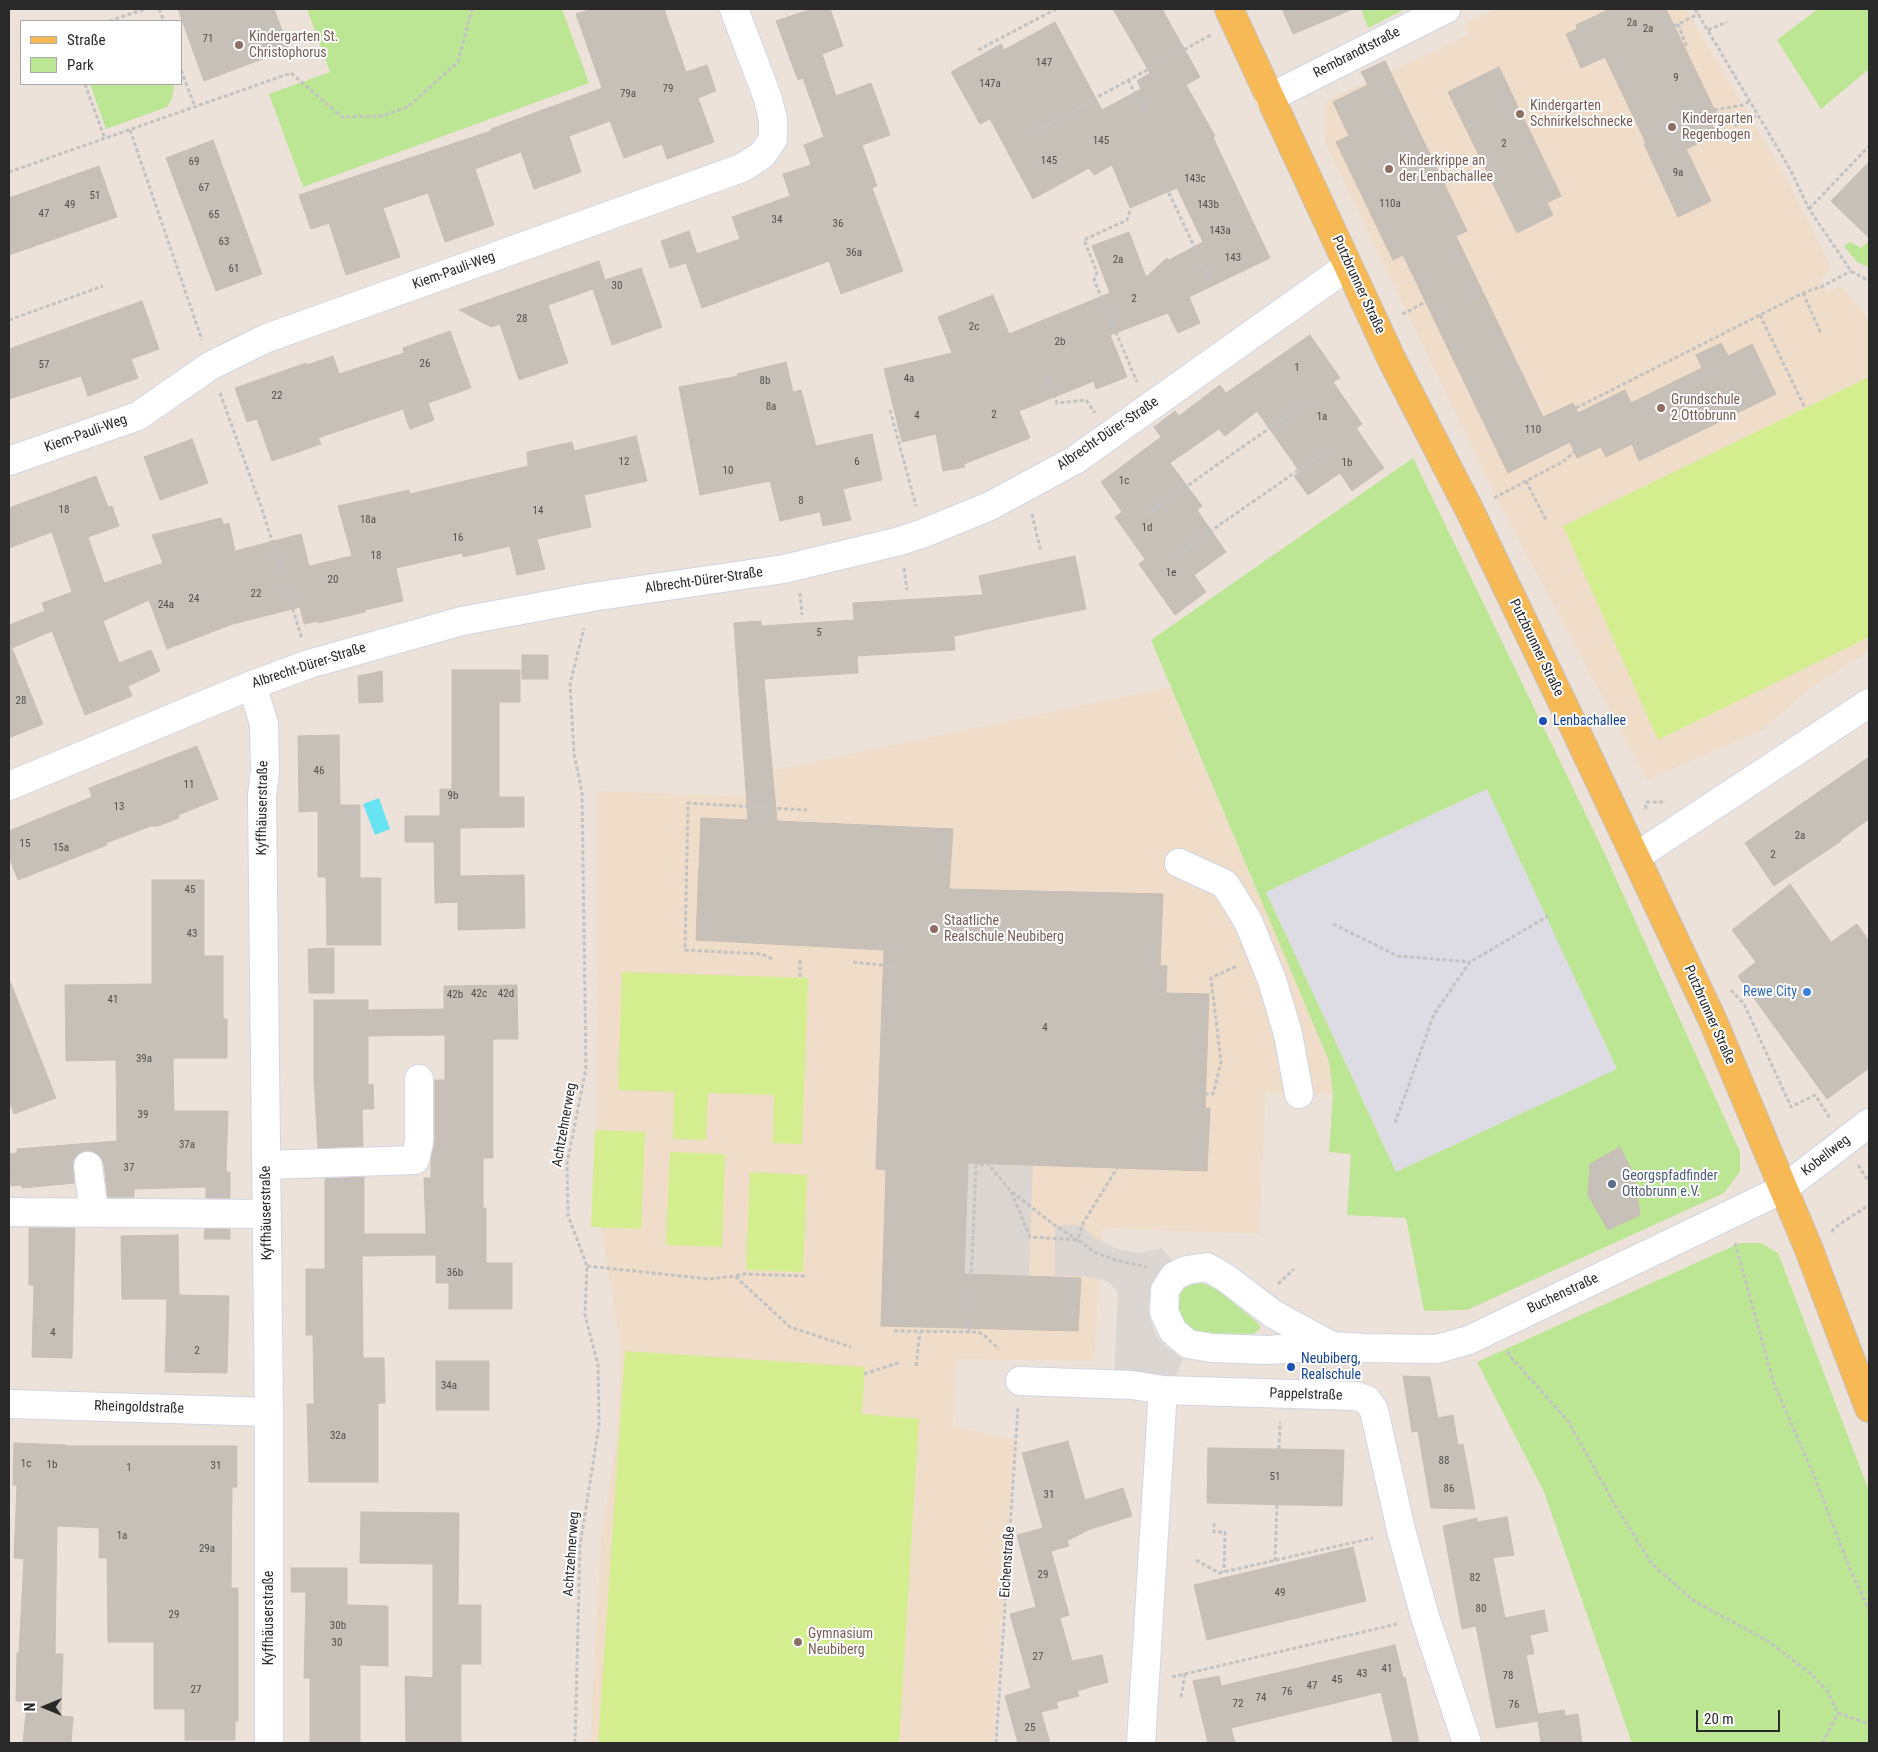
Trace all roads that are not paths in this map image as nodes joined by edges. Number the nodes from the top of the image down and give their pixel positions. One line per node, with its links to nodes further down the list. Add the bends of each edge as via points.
1 (734, 9): 6 (street, Kiem-Pauli-Weg, via 773,119 773,140 762,156 742,168 267,338 210,366 138,416)
2 (1446, 9): 4 (street, Rembrandtstraße)
3 (1232, 15): 4 (main road, Putzbrunner Straße)
4 (1269, 98): 5 (main road, Putzbrunner Straße)
5 (1348, 266): 7 (street, Albrecht-Dürer-Straße, via 1075,460 990,506 924,533 784,569 462,621 309,664); 10 (main road, Putzbrunner Straße)
6 (9, 462)
7 (252, 685): 9 (street, Albrecht-Dürer-Straße); 15 (street, Kyffhäuserstraße, via 264,724)
8 (1869, 703): 10 (street)
9 (9, 786)
10 (1637, 856): 17 (main road, Putzbrunner Straße, via 1713,1021)
11 (1179, 863): 13 (street, via 1225,884 1248,921 1272,980 1288,1034)
12 (419, 1079): 15 (street, via 419,1142 415,1160)
13 (1299, 1094)
14 (1860, 1130): 17 (street, Kobellweg)
15 (266, 1164): 20 (street, Kyffhäuserstraße)
16 (88, 1166): 19 (street)
17 (1784, 1189): 21 (street, Buchenstraße, via 1469,1340 1437,1349); 25 (main road, Putzbrunner Straße)
18 (9, 1212): 19 (street)
19 (94, 1213): 20 (street)
20 (267, 1214): 26 (street, Kyffhäuserstraße)
21 (1332, 1346): 21 (street, Buchenstraße, via 1273,1314 1207,1267 1174,1276 1165,1290 1164,1312 1173,1332 1188,1344 1267,1350)
22 (1020, 1380): 23 (street, Pappelstraße, via 1132,1385)
23 (1163, 1390): 28 (street); 29 (street, Pappelstraße, via 1356,1396 1367,1400 1374,1410 1425,1617)
24 (9, 1404): 26 (street, Rheingoldstraße)
25 (1869, 1408)
26 (270, 1412): 27 (street, Kyffhäuserstraße)
27 (268, 1743)
28 (1141, 1743)
29 (1467, 1743)

